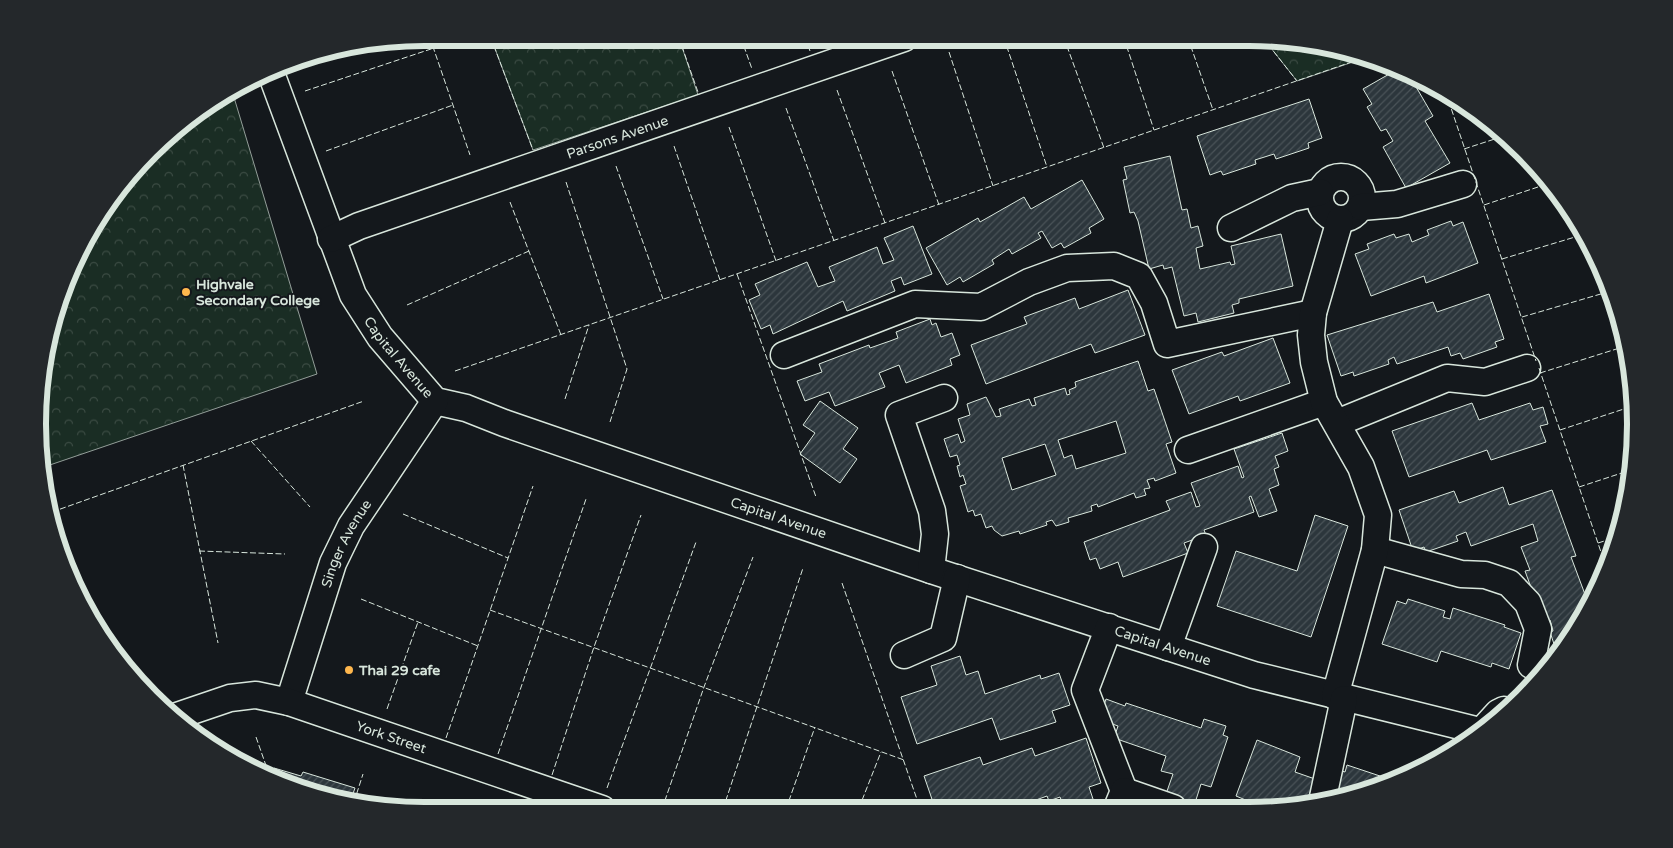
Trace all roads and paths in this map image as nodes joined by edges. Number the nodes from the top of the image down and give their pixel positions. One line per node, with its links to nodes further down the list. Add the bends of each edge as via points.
1 (878, 46): 7 (street, Parsons Avenue, via 358,226)
2 (273, 78): 7 (street, Capital Avenue)
3 (1463, 184): 5 (street)
4 (1320, 192): 5 (street, via 1320,206 1324,213); 5 (street, via 1330,179 1350,179 1361,192); 6 (street, via 1292,198)
5 (1350, 214): 8 (street)
6 (1231, 228)
7 (331, 239): 12 (street, Capital Avenue, via 353,295 380,337)
8 (1313, 313): 9 (street, via 1167,344 1154,303 1139,276 1114,266 1067,268 1029,282 980,307 915,304); 13 (street, via 1314,362)
9 (784, 355)
10 (1527, 368): 13 (street, via 1484,382 1447,378)
11 (944, 398): 17 (street, via 899,414 932,511 935,534)
12 (435, 401): 17 (street, Capital Avenue, via 466,408 504,424); 24 (street, Singer Avenue, via 351,526 333,563)
13 (1330, 412): 14 (street); 16 (street, via 1361,467 1378,515)
14 (1188, 450)
15 (1204, 546): 20 (street)
16 (1375, 550): 22 (street, via 1461,574 1485,575 1509,583 1528,603 1538,629); 23 (street)
17 (931, 570): 18 (street, Capital Avenue)
18 (957, 578): 19 (street, Capital Avenue); 21 (street, via 942,638)
19 (1109, 627): 20 (street, Capital Avenue); 28 (street, via 1085,690)
20 (1168, 647): 23 (street, Capital Avenue)
21 (904, 656)
22 (1531, 665)
23 (1340, 698): 26 (street, Capital Avenue); 27 (street)
24 (289, 702): 25 (street, York Street, via 256,695 230,698); 29 (street, York Street)
25 (182, 714)
26 (1472, 729)
27 (1323, 794)
28 (1121, 799): 30 (street)
29 (582, 802)
30 (1138, 802)

